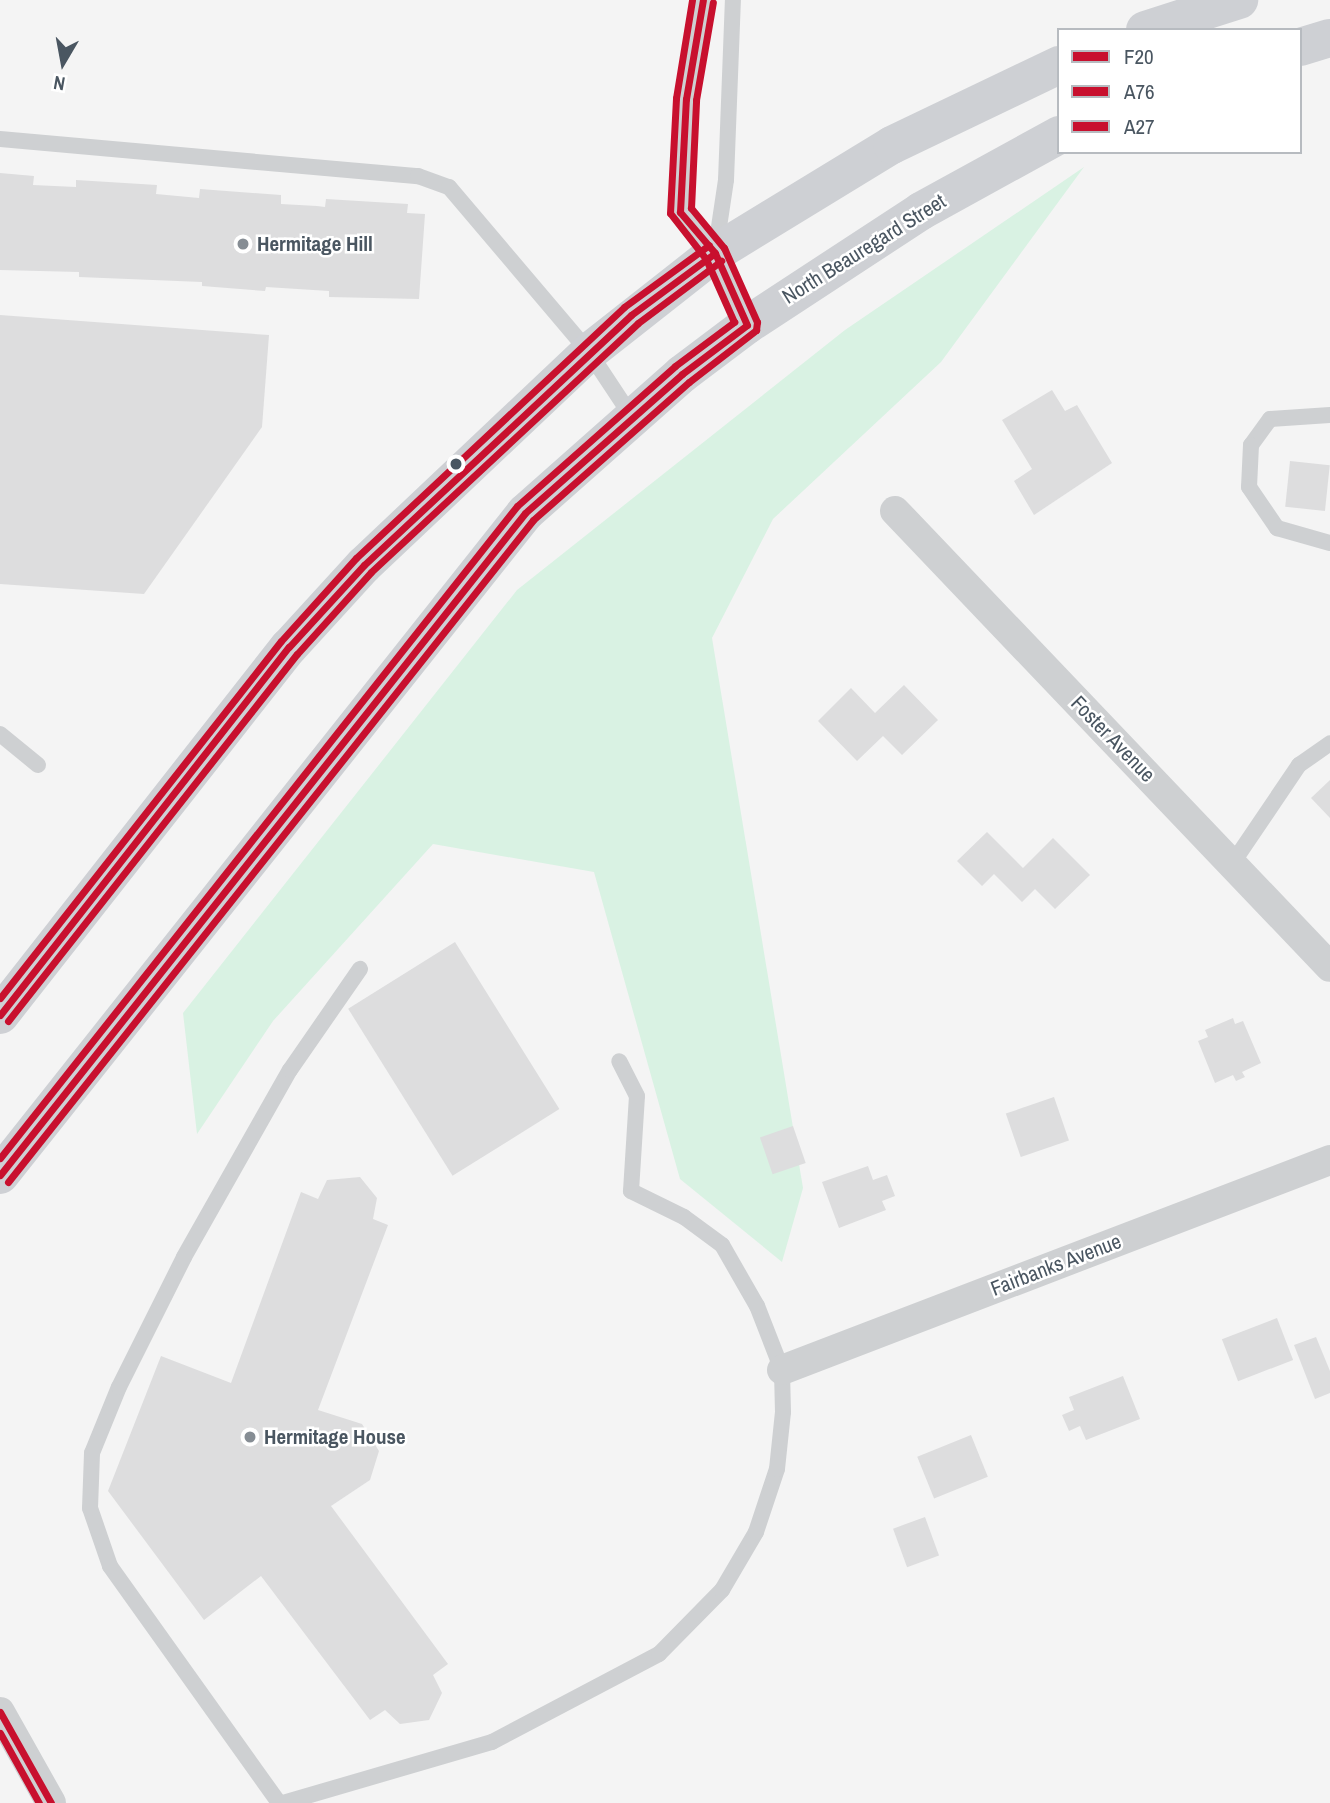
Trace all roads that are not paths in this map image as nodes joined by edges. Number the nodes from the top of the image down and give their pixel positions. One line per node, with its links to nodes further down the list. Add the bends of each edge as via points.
1 (703, 0): 12 (lane, via 686,99 681,212)
2 (733, 0): 12 (lane, via 725,194)
3 (1154, 0): 5 (main road)
4 (1239, 0): 6 (main road)
5 (1132, 28)
6 (1151, 28)
7 (1330, 38): 8 (main road)
8 (1302, 46)
9 (1057, 66): 12 (main road, via 892,145)
10 (1057, 136): 13 (main road, North Beauregard Street, via 921,211)
11 (0, 139): 14 (lane, via 418,176 449,187)
12 (715, 253): 13 (lane); 14 (main road)
13 (747, 325): 16 (main road, North Beauregard Street)
14 (589, 352): 16 (lane); 25 (main road, via 364,565 289,647)
15 (1330, 415): 18 (lane, via 1270,419 1251,445 1249,487 1277,528)
16 (632, 417): 28 (main road, North Beauregard Street, via 525,513 484,559)
17 (895, 511): 22 (street, Foster Avenue)
18 (1330, 542)
19 (0, 734): 21 (lane)
20 (1330, 743): 22 (lane, via 1299,765)
21 (38, 765)
22 (1232, 864): 23 (street, Foster Avenue)
23 (1330, 967)
24 (360, 969): 32 (lane, via 290,1070 184,1257 119,1387 92,1453 90,1508 110,1566)
25 (0, 1015)
26 (618, 1061): 29 (lane, via 638,1096 631,1191 684,1217 722,1245 757,1306)
27 (1330, 1160): 29 (street, Fairbanks Avenue)
28 (0, 1175)
29 (782, 1370): 32 (lane, via 777,1469 756,1532 722,1591 659,1654 492,1742)
30 (0, 1712): 31 (street)
31 (51, 1803)
32 (281, 1803)

